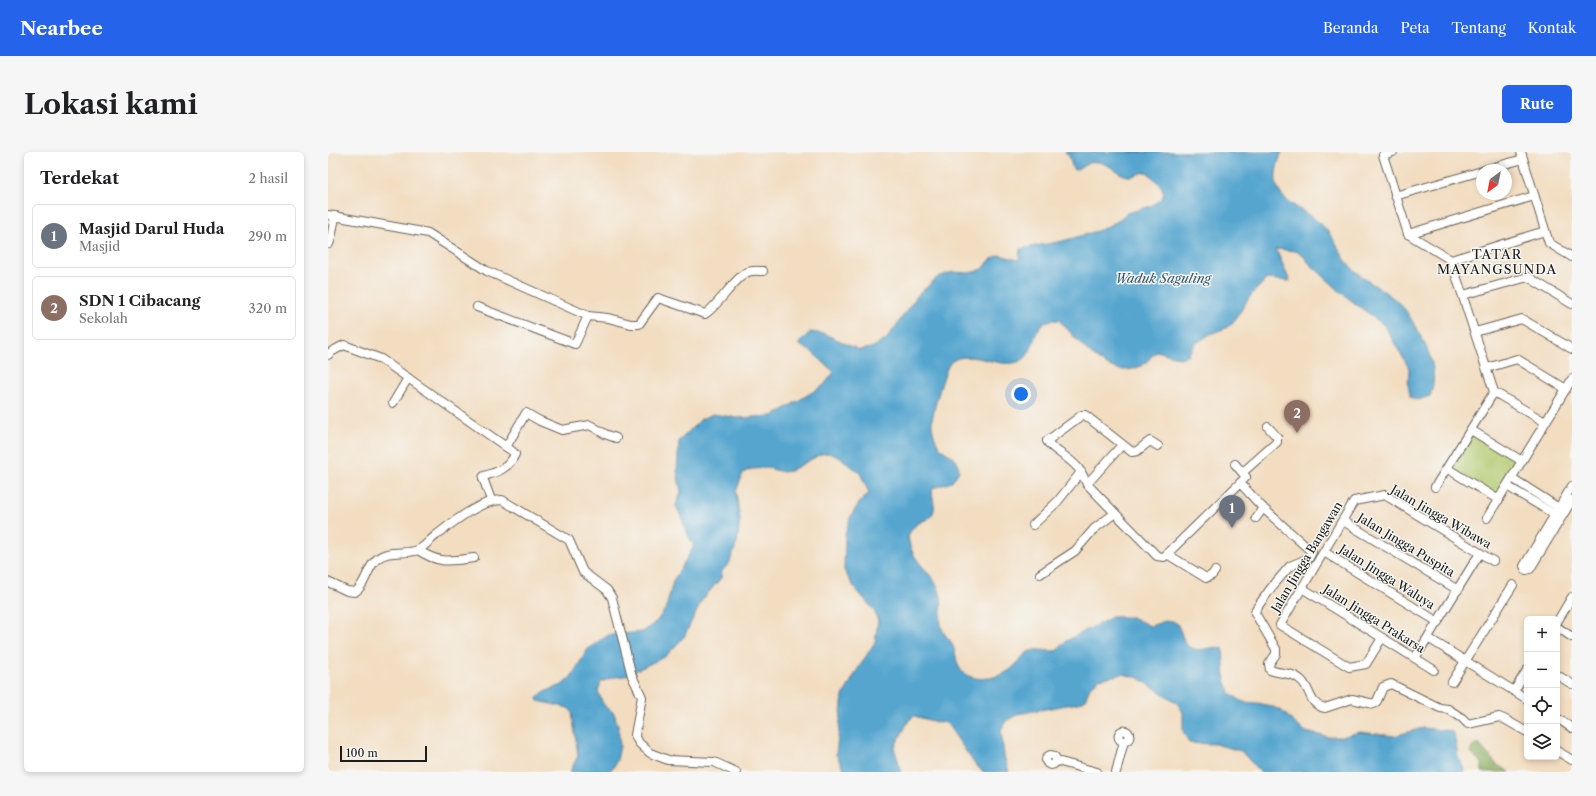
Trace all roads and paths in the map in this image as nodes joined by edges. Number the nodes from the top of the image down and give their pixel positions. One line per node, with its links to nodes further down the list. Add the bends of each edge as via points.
1 (1394, 152): 5 (street, via 1383,155)
2 (1522, 156): 3 (street); 6 (street)
3 (1500, 164)
4 (1476, 172): 5 (street)
5 (1395, 196): 9 (street)
6 (1534, 196): 8 (street); 9 (street)
7 (332, 216): 10 (street, via 332,236); 17 (street, via 428,233 487,271)
8 (1545, 231): 11 (street, via 1549,243); 12 (street)
9 (1408, 234): 12 (street)
10 (329, 244)
11 (1572, 257)
12 (1451, 260): 14 (street)
13 (763, 271): 17 (street, via 747,272 738,279 720,302 705,314 658,298 639,324)
14 (1463, 295): 15 (street, via 1528,277); 18 (street)
15 (1572, 304)
16 (477, 307): 17 (street, via 575,344)
17 (588, 316)
18 (1475, 332): 19 (street, via 1522,319); 21 (street)
19 (1572, 349)
20 (328, 355): 22 (street, via 340,347 350,346 381,359)
21 (1487, 368): 24 (street, via 1517,360); 25 (street)
22 (408, 378): 26 (street); 33 (street)
23 (1572, 379): 24 (street)
24 (1566, 389): 27 (street)
25 (1494, 392): 27 (street); 29 (street)
26 (393, 403)
27 (1545, 422): 34 (street)
28 (1268, 427): 38 (street, via 1277,437 1277,442)
29 (1472, 430): 34 (street); 36 (street)
30 (616, 438): 33 (street, via 590,425 562,430 526,413)
31 (1122, 445): 32 (street, via 1135,452 1150,441); 37 (street, via 1085,415 1077,418 1047,441 1071,460); 41 (street)
32 (1158, 446)
33 (506, 447): 45 (street, via 515,454 511,461 501,471 483,478)
34 (1522, 461): 39 (street)
35 (1234, 464): 38 (street)
36 (1448, 469): 44 (street); 46 (street)
37 (1080, 472): 41 (street); 55 (street, via 1053,507)
38 (1243, 472): 40 (street, via 1246,477)
39 (1512, 478): 42 (street); 51 (street)
40 (1240, 483): 49 (street); 59 (street)
41 (1087, 484): 50 (street)
42 (1507, 486): 46 (street); 51 (street)
43 (1572, 486): 51 (street)
44 (1435, 487)
45 (491, 500): 56 (street, via 453,522); 91 (street, via 502,500 562,534 572,545 583,572 607,590 614,601 632,676 642,697 635,735 645,749 668,760 714,762)
46 (1499, 500): 53 (street)
47 (1572, 500): 51 (street)
48 (1354, 501): 54 (street, Jalan Jingga Bangawan); 58 (street, Jalan Jingga Wibawa, via 1385,495)
49 (1263, 508): 52 (street); 86 (street, via 1311,550 1312,554 1309,558 1290,566 1256,609 1255,614 1276,649 1276,654 1269,664 1270,670 1291,674 1302,680 1312,701 1325,708 1352,699 1374,704 1383,687 1391,684 1440,708 1448,709 1468,724 1499,717)
50 (1115, 513): 59 (street, via 1157,556); 63 (street, via 1094,530 1076,551)
51 (1560, 513): 51 (street, via 1530,569 1526,570 1524,566)
52 (1256, 518)
53 (1487, 518)
54 (1343, 521): 57 (street, Jalan Jingga Bangawan); 67 (street, Jalan Jingga Puspita)
55 (1033, 525)
56 (418, 550): 60 (street, via 430,558 444,562); 64 (street, via 384,554 379,557 355,592)
57 (1324, 552): 66 (street, Jalan Jingga Bangawan); 70 (street, Jalan Jingga Waluya)
58 (1480, 553): 61 (street, Jalan Jingga Wibawa); 67 (street)
59 (1167, 554): 62 (street, via 1206,578 1212,576)
60 (474, 558)
61 (1493, 561)
62 (1215, 571)
63 (1040, 574)
64 (328, 582)
65 (1513, 585): 76 (street)
66 (1302, 588): 73 (street, Jalan Jingga Prakarsa); 73 (street, Jalan Jingga Bangawan, via 1280,625 1349,667 1366,664)
67 (1458, 590): 70 (street)
68 (1572, 597): 69 (street)
69 (1560, 617)
70 (1438, 622): 74 (street)
71 (1560, 629): 72 (street)
72 (1572, 637)
73 (1382, 638): 75 (street, Jalan Jingga Prakarsa)
74 (1428, 638): 75 (street); 76 (street)
75 (1415, 658): 77 (street, Jalan Jingga Prakarsa)
76 (1466, 661): 80 (street); 82 (street)
77 (1434, 670)
78 (1524, 675): 82 (street)
79 (1560, 677): 81 (street)
80 (1452, 682)
81 (1572, 684)
82 (1514, 691): 83 (street)
83 (1524, 698)
84 (1560, 720): 85 (street)
85 (1572, 728)
86 (1524, 730)
87 (1124, 741): 93 (street)
88 (1560, 753): 89 (street)
89 (1572, 760)
90 (1056, 761): 92 (street)
91 (736, 772)
92 (1097, 772)
93 (1116, 772)

